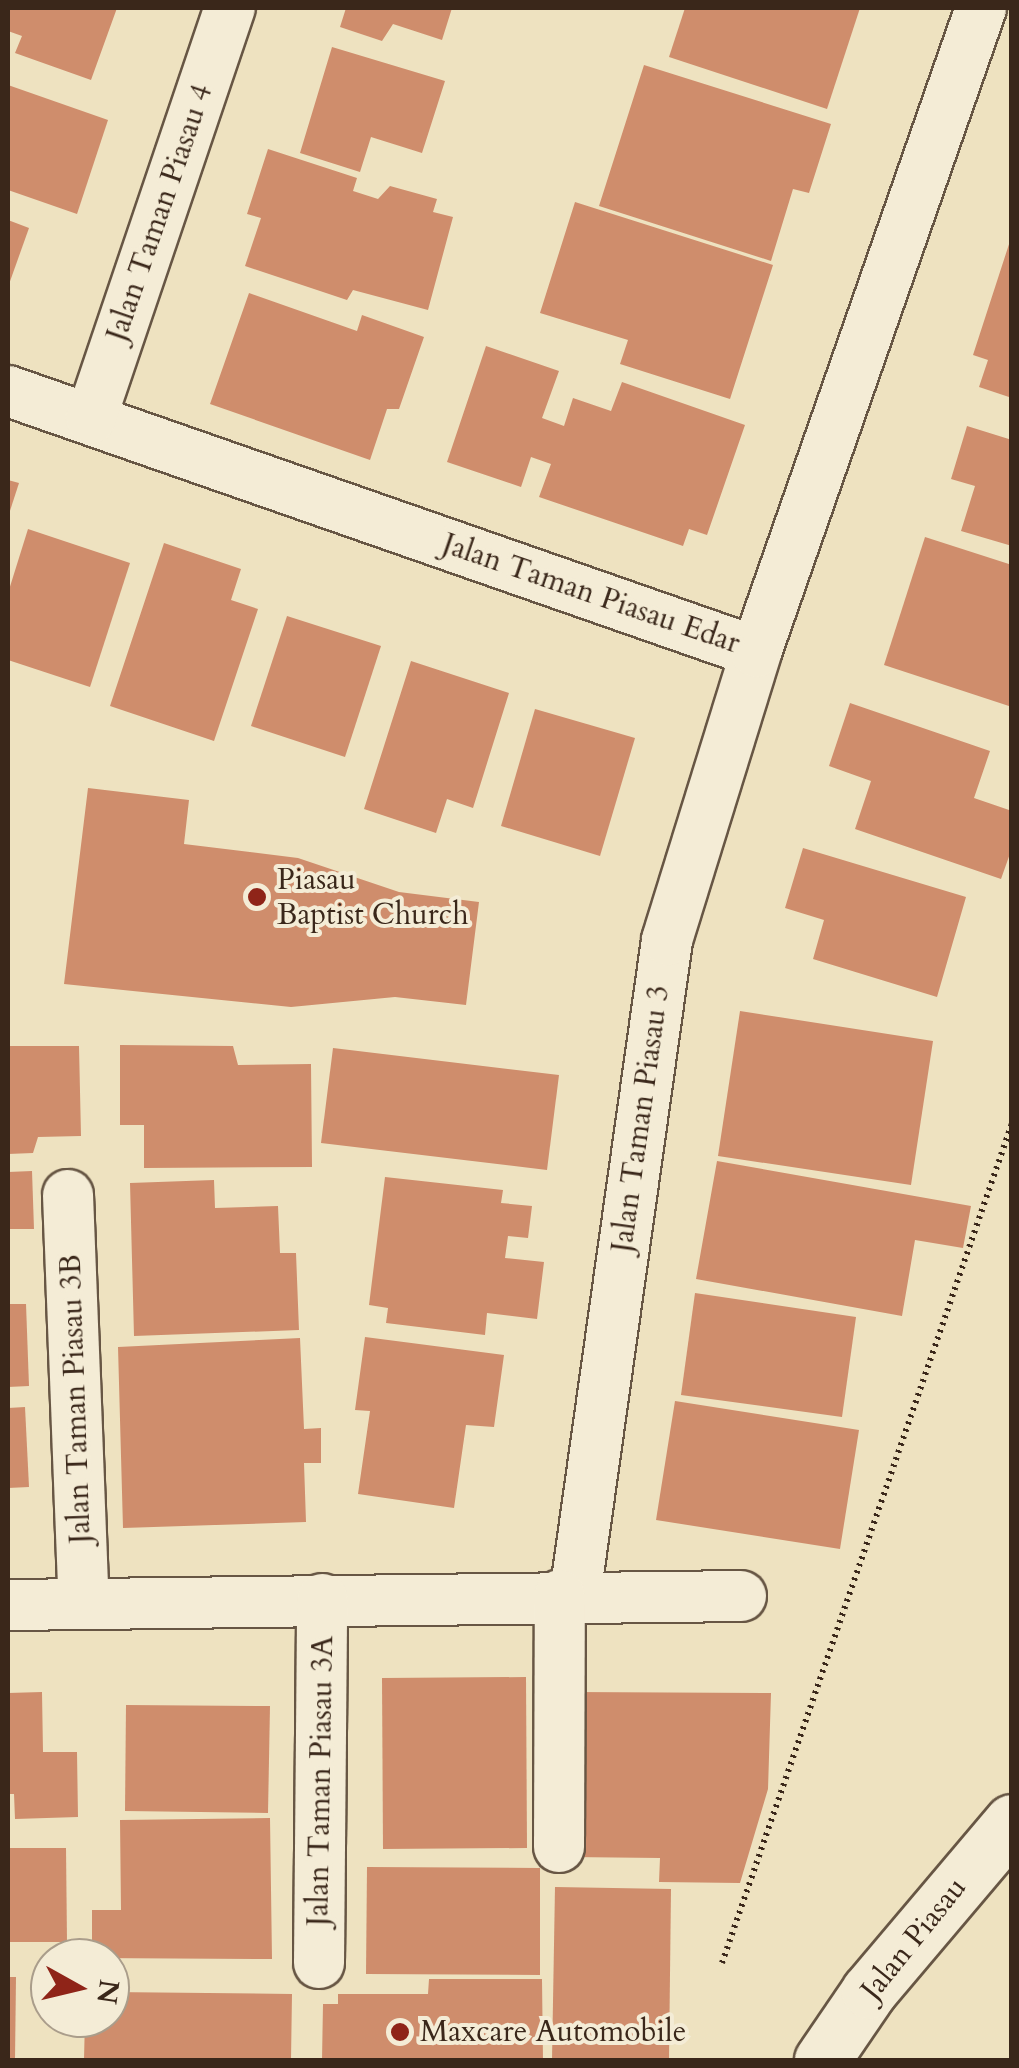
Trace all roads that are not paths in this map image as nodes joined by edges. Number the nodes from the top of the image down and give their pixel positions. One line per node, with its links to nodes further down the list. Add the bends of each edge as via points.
1 (230, 8): 4 (street, Jalan Taman Piasau 4)
2 (980, 8): 5 (street, Jalan Taman Piasau Edar)
3 (8, 392): 4 (street, Jalan Taman Piasau Edar)
4 (91, 418): 5 (street, Jalan Taman Piasau Edar)
5 (756, 652): 7 (street, Jalan Taman Piasau 3, via 668,940)
6 (68, 1194): 10 (street, Jalan Taman Piasau 3B)
7 (568, 1595): 8 (street); 9 (street); 13 (street, Jalan Taman Piasau 3)
8 (741, 1596)
9 (322, 1599): 10 (street); 14 (street, Jalan Taman Piasau 3A)
10 (84, 1603): 11 (street)
11 (8, 1605)
12 (1012, 1822): 15 (street, Jalan Piasau, via 869,1992)
13 (559, 1848)
14 (319, 1964)
15 (822, 2060)

